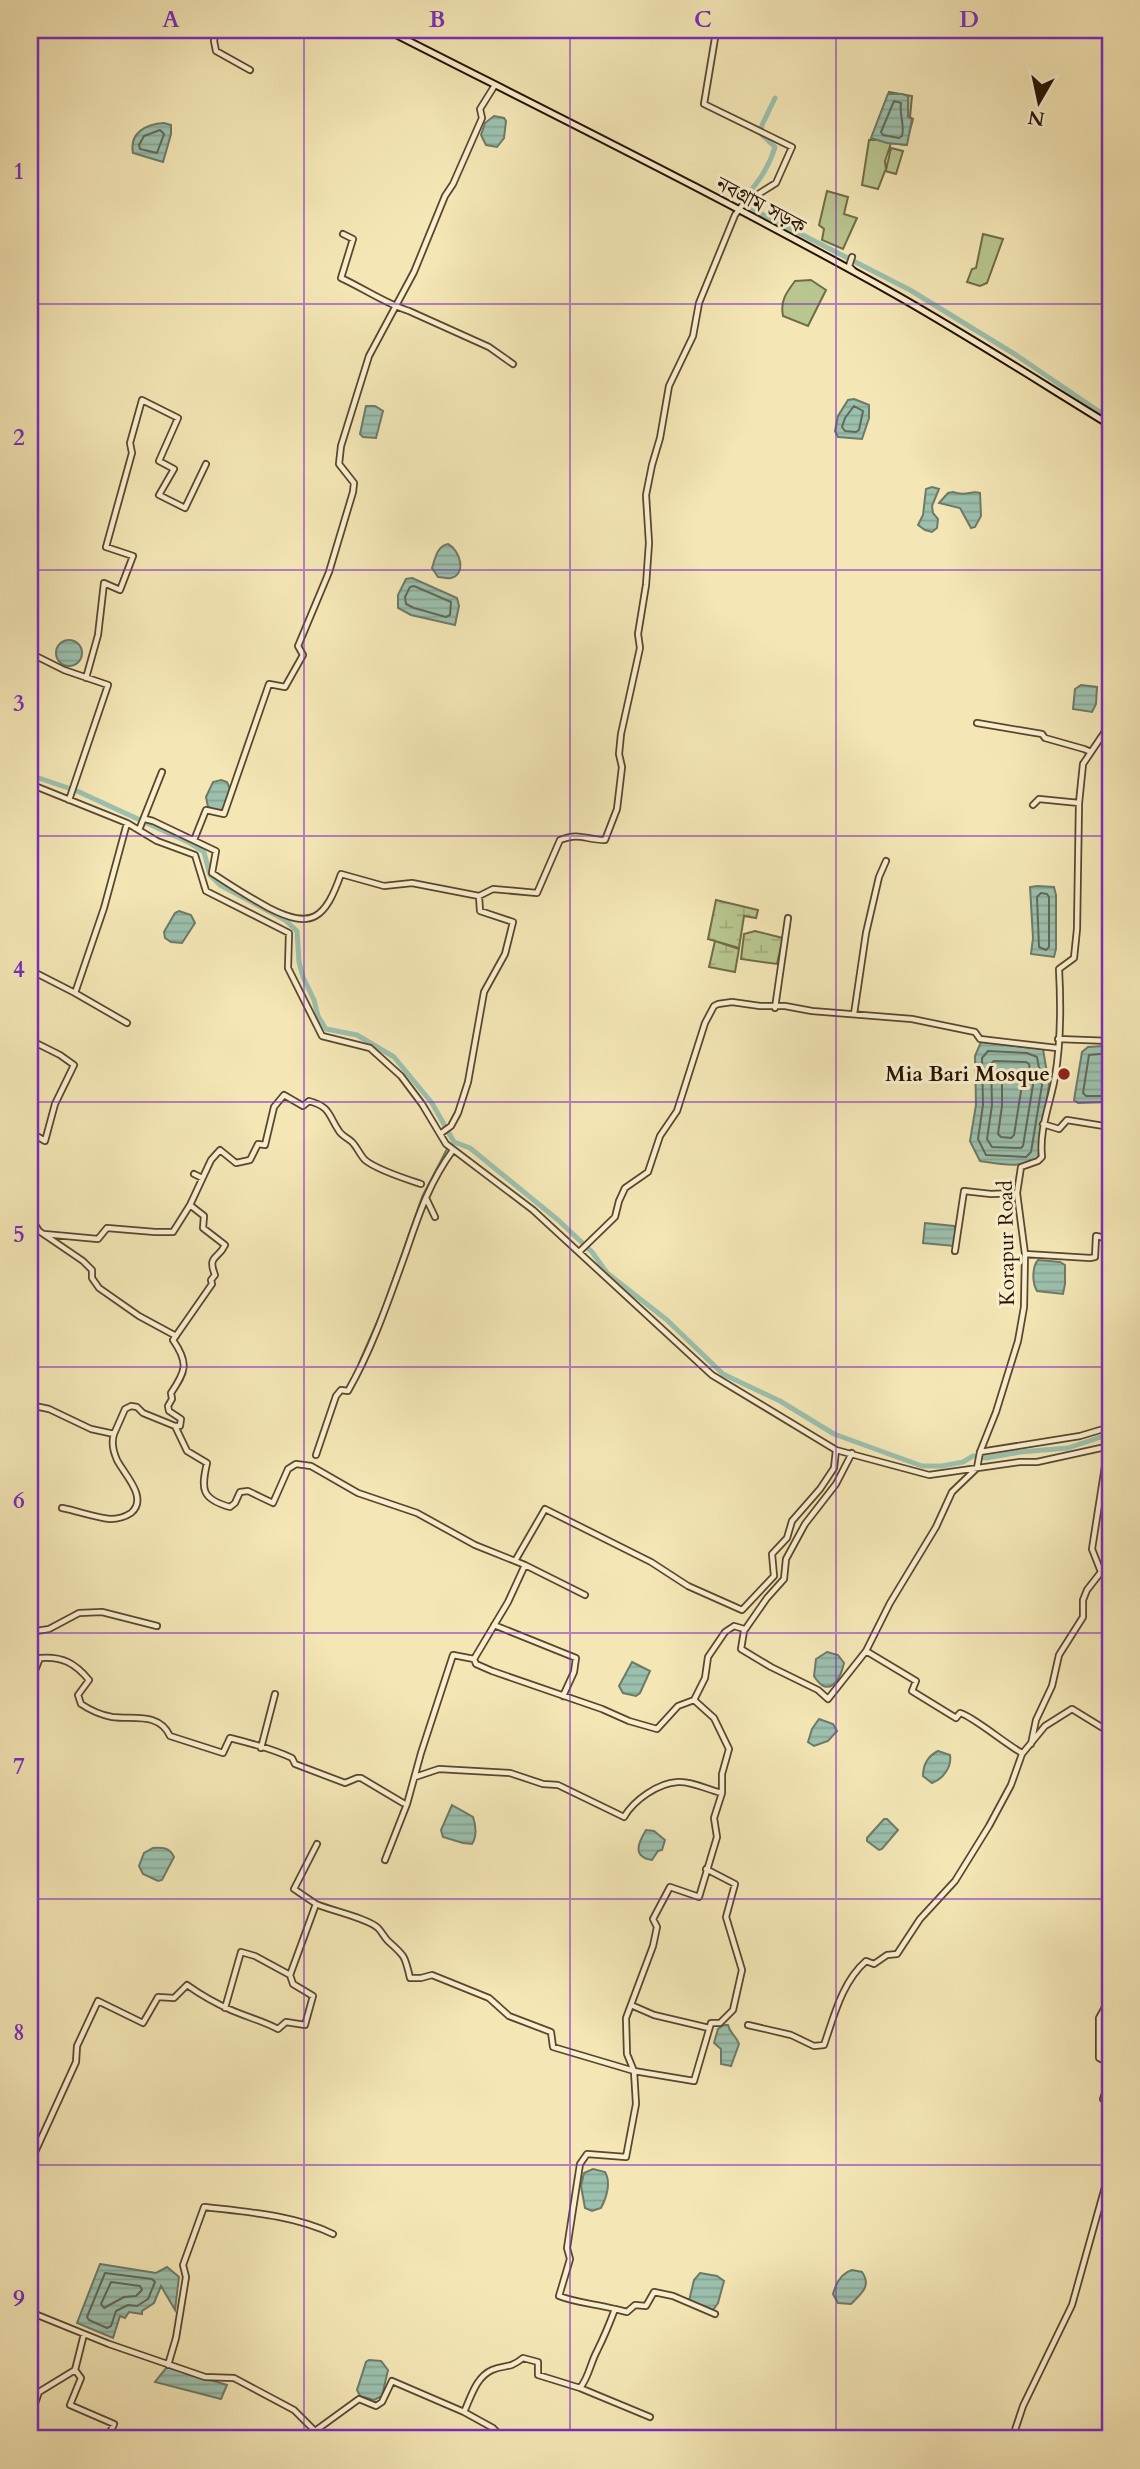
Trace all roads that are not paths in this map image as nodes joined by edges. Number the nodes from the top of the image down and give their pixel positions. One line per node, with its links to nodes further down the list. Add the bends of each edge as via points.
1 (216, 30): 6 (street, via 216,51)
2 (387, 30): 5 (main road, নবগ্রাম সড়ক)
3 (404, 30): 5 (street)
4 (722, 30): 8 (street, via 715,38 704,104 792,147 776,183)
5 (401, 37): 7 (main road, নবগ্রাম সড়ক)
6 (250, 70)
7 (495, 85): 8 (main road, নবগ্রাম সড়ক); 12 (street, via 480,109 482,118)
8 (738, 211): 11 (main road, নবগ্রাম সড়ক); 31 (street, via 698,303 690,344 669,386 650,474 640,648 621,734 621,776 609,833 605,840 576,835 559,840 537,893 493,889)
9 (343, 233): 12 (street, via 353,239 341,278)
10 (852, 257): 11 (street, via 849,266)
11 (856, 274): 14 (main road, নবগ্রাম সড়ক)
12 (395, 307): 13 (street, via 489,347); 29 (street, via 364,368 341,446 339,464 354,483 353,492 329,572 301,634 298,646 303,655 285,687 270,684 224,814 206,810)
13 (513, 364)
14 (1110, 425)
15 (206, 464): 17 (street, via 185,508 159,495 174,469 159,461 178,418 142,400 106,547 133,556 120,590 104,583)
16 (30, 653): 17 (street)
17 (86, 678): 23 (street, via 108,685)
18 (977, 723): 20 (street, via 1042,734)
19 (1110, 724): 20 (street, Korapur Road)
20 (1091, 752): 24 (street, Korapur Road, via 1083,764)
21 (162, 772): 26 (street)
22 (30, 784): 23 (street)
23 (69, 800): 27 (street)
24 (1079, 803): 25 (street, via 1039,799); 38 (street, Korapur Road, via 1077,929 1074,958 1059,969)
25 (1033, 805)
26 (145, 819): 28 (street); 29 (street)
27 (127, 823): 28 (street); 34 (street)
28 (140, 829): 45 (street, via 157,841 195,855 206,891 289,933 288,968 322,1036 370,1048 401,1076)
29 (194, 840): 31 (street, via 216,851 212,873 290,919 304,920 321,912 341,874 384,886 412,883)
30 (886, 861): 36 (street, via 866,933)
31 (479, 896): 45 (street, via 480,911 513,922 505,954 484,992 458,1113)
32 (788, 918): 35 (street)
33 (30, 970): 34 (street)
34 (75, 993): 37 (street)
35 (775, 1008): 36 (street); 57 (street, via 732,1002 714,1006 696,1046 675,1116 660,1136 648,1172 625,1188 615,1217)
36 (854, 1014): 41 (street, via 912,1019 975,1032 980,1040)
37 (127, 1023)
38 (1058, 1039): 40 (street); 41 (street, Korapur Road)
39 (30, 1040): 44 (street, via 74,1065 55,1104 45,1141)
40 (1110, 1041)
41 (1057, 1048): 42 (street, Korapur Road)
42 (1043, 1124): 43 (street, via 1059,1129 1067,1120); 50 (street, Korapur Road, via 1042,1157 1021,1167)
43 (1110, 1127)
44 (30, 1132)
45 (442, 1132): 46 (street)
46 (453, 1150): 51 (street); 57 (street)
47 (194, 1174): 48 (street)
48 (202, 1178): 49 (street, via 219,1150 236,1163 250,1160 258,1144 265,1145 274,1107 284,1095 303,1106 309,1101 319,1104 366,1160); 52 (street)
49 (421, 1184)
50 (1017, 1193): 58 (street, via 964,1191); 59 (street, Korapur Road)
51 (425, 1197): 54 (street); 68 (street, via 362,1367 348,1391 341,1390 336,1396)
52 (190, 1205): 55 (street, via 173,1232 107,1228 98,1239); 60 (street, via 204,1216 203,1228 225,1245 213,1258 212,1284)
53 (30, 1217): 55 (street)
54 (435, 1217)
55 (44, 1234): 60 (street, via 83,1261 99,1288)
56 (1110, 1239): 59 (street, via 1096,1236 1095,1257 1090,1258)
57 (581, 1250): 66 (street, via 712,1375)
58 (955, 1251)
59 (1025, 1254): 69 (street, Korapur Road, via 1018,1341)
60 (176, 1336): 62 (street, via 173,1340 181,1350 184,1370 168,1406 181,1419 180,1426)
61 (30, 1405): 64 (street)
62 (175, 1426): 64 (street, via 131,1406 125,1409); 72 (street, via 187,1451 207,1462 203,1486 215,1503 230,1507 240,1492 248,1490 273,1503 288,1469 296,1464 311,1465 358,1493 417,1513)
63 (1110, 1427): 69 (street)
64 (114, 1434): 71 (street, via 111,1442 116,1459 133,1485 136,1506 131,1513 113,1519)
65 (1109, 1446): 70 (street, via 1044,1461); 87 (street, via 1093,1549 1101,1572 1083,1600 1083,1618 1059,1655)
66 (836, 1450): 67 (street); 72 (street, via 834,1468 772,1554 774,1576 742,1611 545,1508)
67 (852, 1453): 70 (street, via 929,1475); 77 (street, via 836,1485 805,1524 786,1559 783,1580)
68 (316, 1455)
69 (979, 1455): 70 (street, Korapur Road)
70 (977, 1468): 79 (street, via 952,1492)
71 (62, 1508)
72 (514, 1562): 73 (street)
73 (525, 1565): 74 (street); 75 (street)
74 (585, 1595)
75 (494, 1625): 80 (street); 84 (street, via 576,1658)
76 (157, 1626): 78 (street, via 102,1612 79,1613 49,1629)
77 (744, 1631): 79 (street, via 741,1649 828,1699); 85 (street, via 734,1626 725,1632 708,1657 705,1678)
78 (30, 1632)
79 (866, 1651): 89 (street, via 916,1681 912,1691 956,1718 967,1714)
80 (474, 1659): 84 (street, via 492,1671); 90 (street, via 453,1655)
81 (32, 1668): 82 (street); 88 (street, via 40,1658 70,1662 89,1680 78,1695 81,1704 105,1715 159,1721 170,1736 223,1753 230,1738)
82 (30, 1683)
83 (275, 1694): 88 (street)
84 (564, 1696): 85 (street, via 657,1729 678,1706)
85 (694, 1700): 91 (street, via 714,1717 729,1749)
86 (1110, 1722): 87 (street, via 1103,1728 1072,1709 1045,1726)
87 (1031, 1745): 89 (street)
88 (261, 1748): 92 (street, via 345,1783 361,1778)
89 (1023, 1753): 101 (street, via 1004,1801 955,1881 920,1919 897,1954 861,1966 840,1999 824,2045 814,2046 791,2035)
90 (414, 1777): 91 (street, via 439,1769 510,1773 558,1785 624,1817 631,1805 664,1785 677,1782); 94 (street)
91 (722, 1793): 95 (street, via 714,1818 717,1837)
92 (403, 1803)
93 (317, 1843): 96 (street, via 294,1889)
94 (385, 1860)
95 (705, 1869): 99 (street, via 699,1897 670,1887 653,1919 657,1927 653,1946); 102 (street, via 735,1884 726,1917 742,1970 733,2010)
96 (316, 1904): 97 (street); 104 (street, via 378,1928 407,1960 410,1978 432,1975 489,1998 509,2016 551,2032 553,2047)
97 (290, 1975): 100 (street, via 241,1952); 100 (street, via 293,1984 313,1996 305,2025 286,2022 278,2029)
98 (1110, 1998): 103 (street, via 1099,2018 1099,2058)
99 (631, 2005): 102 (street); 104 (street, via 626,2018 627,2054)
100 (225, 2008): 107 (street, via 187,1985 174,1998 158,1997 143,2023 98,2001 77,2046 76,2063)
101 (748, 2025)
102 (709, 2028): 104 (street, via 694,2081)
103 (1110, 2063)
104 (634, 2071): 110 (street, via 636,2104 626,2157 587,2154 580,2164 567,2248 570,2259 559,2296)
105 (1110, 2078): 106 (street, via 1103,2099)
106 (1110, 2106)
107 (30, 2163)
108 (1110, 2169): 124 (street, via 1072,2305)
109 (333, 2234): 114 (street, via 274,2217 204,2207 183,2264 186,2277)
110 (615, 2309): 112 (street, via 627,2312 635,2305 646,2306 654,2291); 116 (street)
111 (30, 2312): 113 (street)
112 (715, 2314)
113 (84, 2334): 114 (street); 115 (street)
114 (168, 2365): 120 (street, via 205,2377 234,2378 294,2410)
115 (75, 2370): 119 (street, via 39,2392); 121 (street, via 81,2378 70,2405 114,2424 108,2437 101,2433)
116 (580, 2388): 117 (street, via 538,2375 538,2362 523,2358 512,2367 492,2370 477,2383); 118 (street)
117 (464, 2412): 120 (street, via 392,2381 376,2406 359,2399); 123 (street)
118 (650, 2417)
119 (30, 2418)
120 (315, 2431): 122 (street)
121 (98, 2439)
122 (314, 2439)
123 (503, 2439)
124 (1012, 2439)

